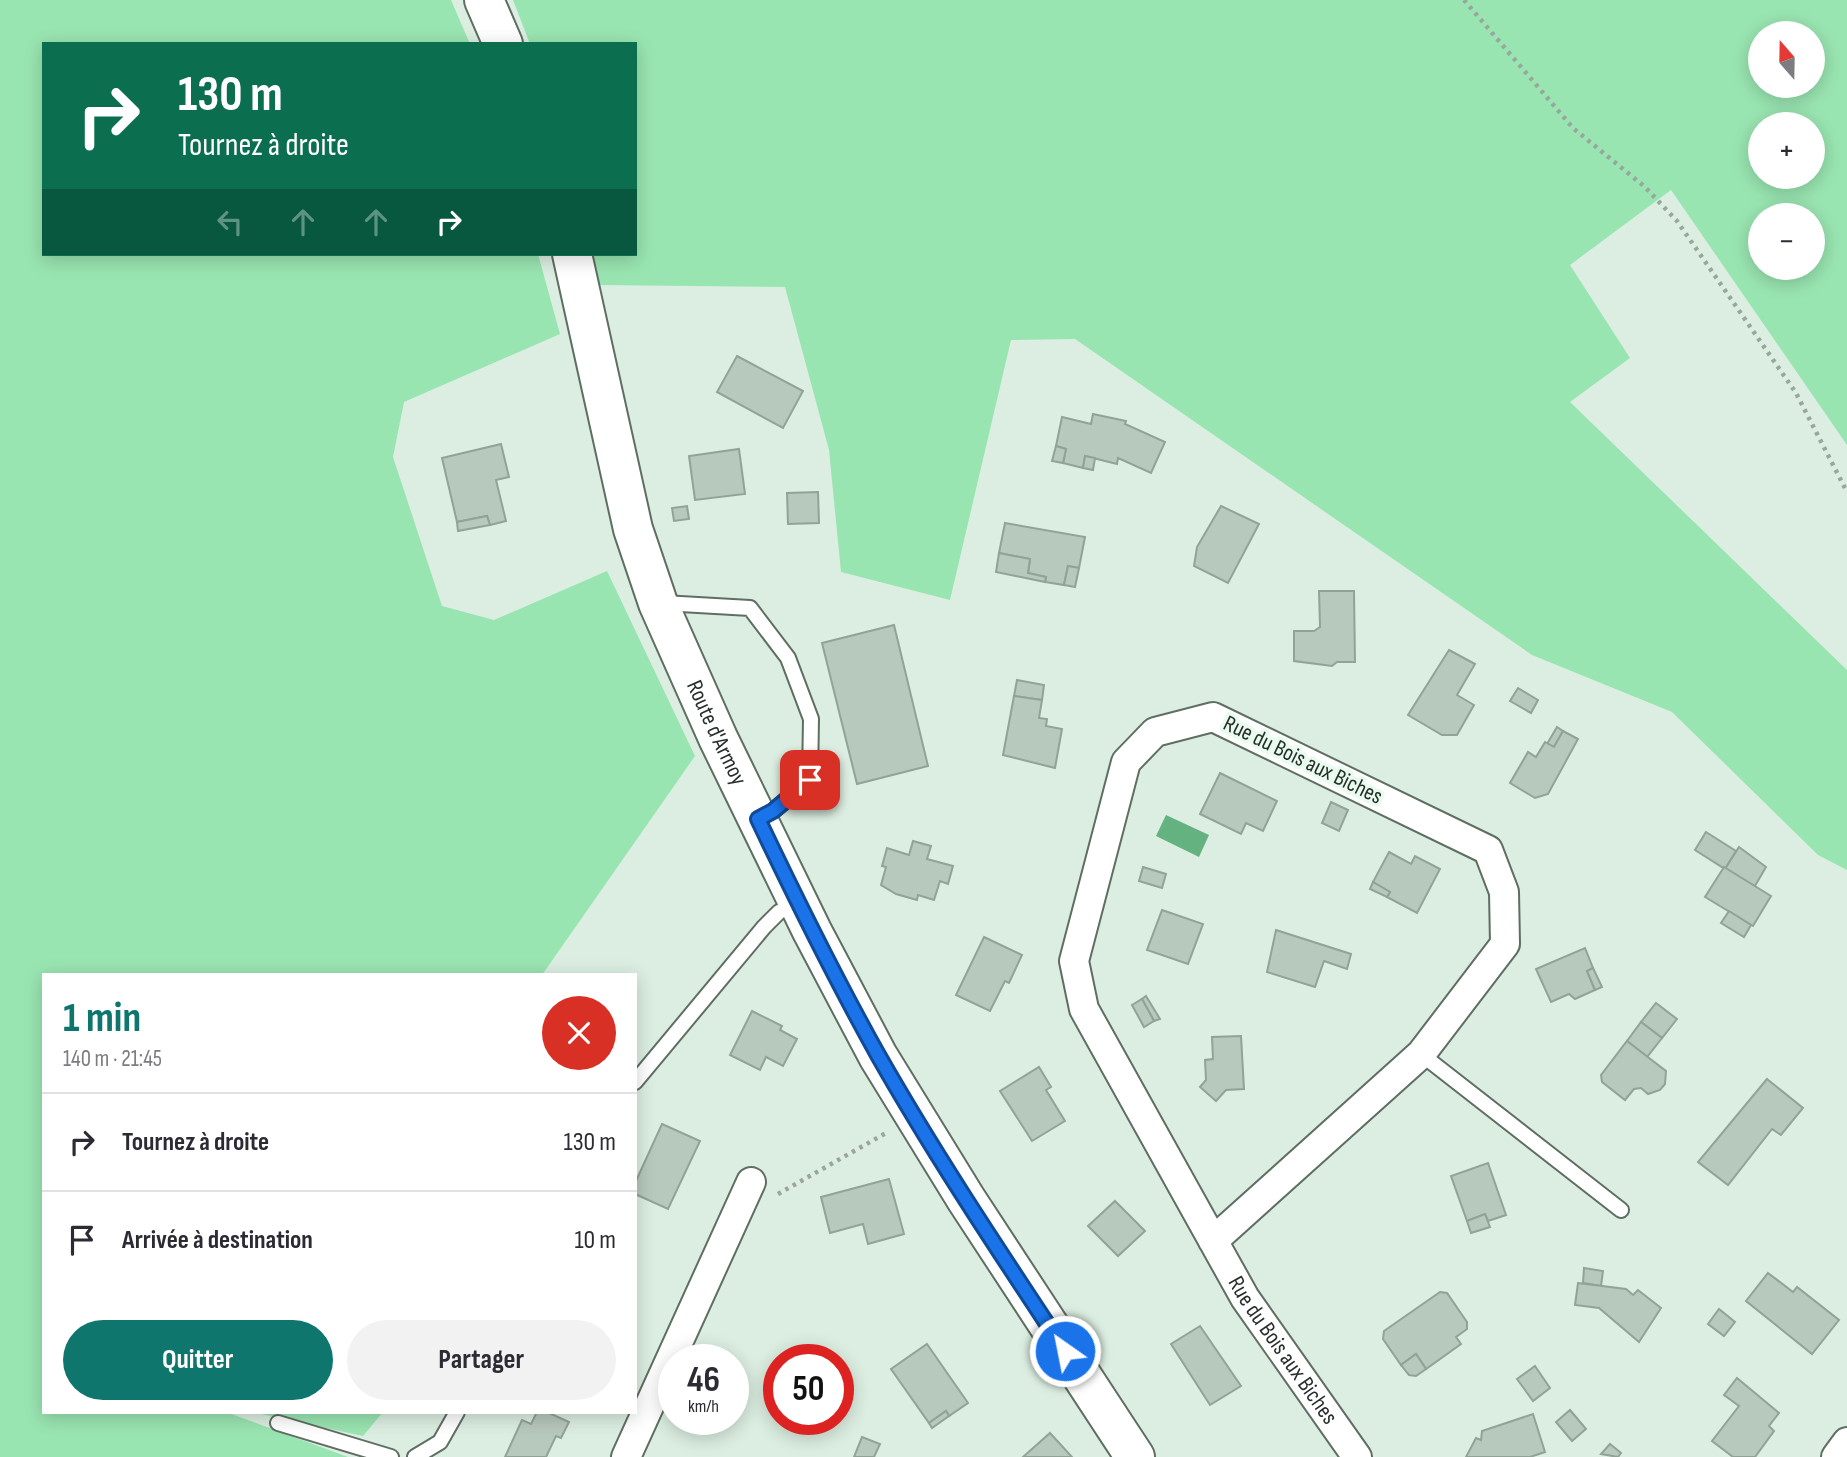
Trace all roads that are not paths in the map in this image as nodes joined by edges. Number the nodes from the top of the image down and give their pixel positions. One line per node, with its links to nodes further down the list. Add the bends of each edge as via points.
1 (484, 0): 2 (main road)
2 (502, 42)
3 (572, 256): 4 (main road, Route d'Armoy, via 623,490)
4 (658, 603): 5 (main road, Route d'Armoy); 5 (lane, via 750,608 788,658 811,719 810,780)
5 (758, 819): 6 (main road, Route d'Armoy)
6 (798, 902): 8 (lane, via 764,927); 18 (main road, Route d'Armoy, via 844,994 915,1117)
7 (1421, 1054): 10 (lane); 11 (street, Rue du Bois aux Biches); 11 (street, Rue du Bois aux Biches, via 1505,944 1504,892 1488,850 1213,717 1155,732 1126,762 1074,961 1084,1009)
8 (637, 1080)
9 (751, 1182): 17 (street)
10 (1621, 1210)
11 (1213, 1241): 19 (street, Rue du Bois aux Biches, via 1245,1298)
12 (456, 1414): 16 (lane, via 440,1442)
13 (278, 1423): 15 (lane)
14 (1847, 1442): 20 (street)
15 (391, 1457)
16 (415, 1457)
17 (626, 1457)
18 (1135, 1457)
19 (1357, 1457)
20 (1836, 1457)

